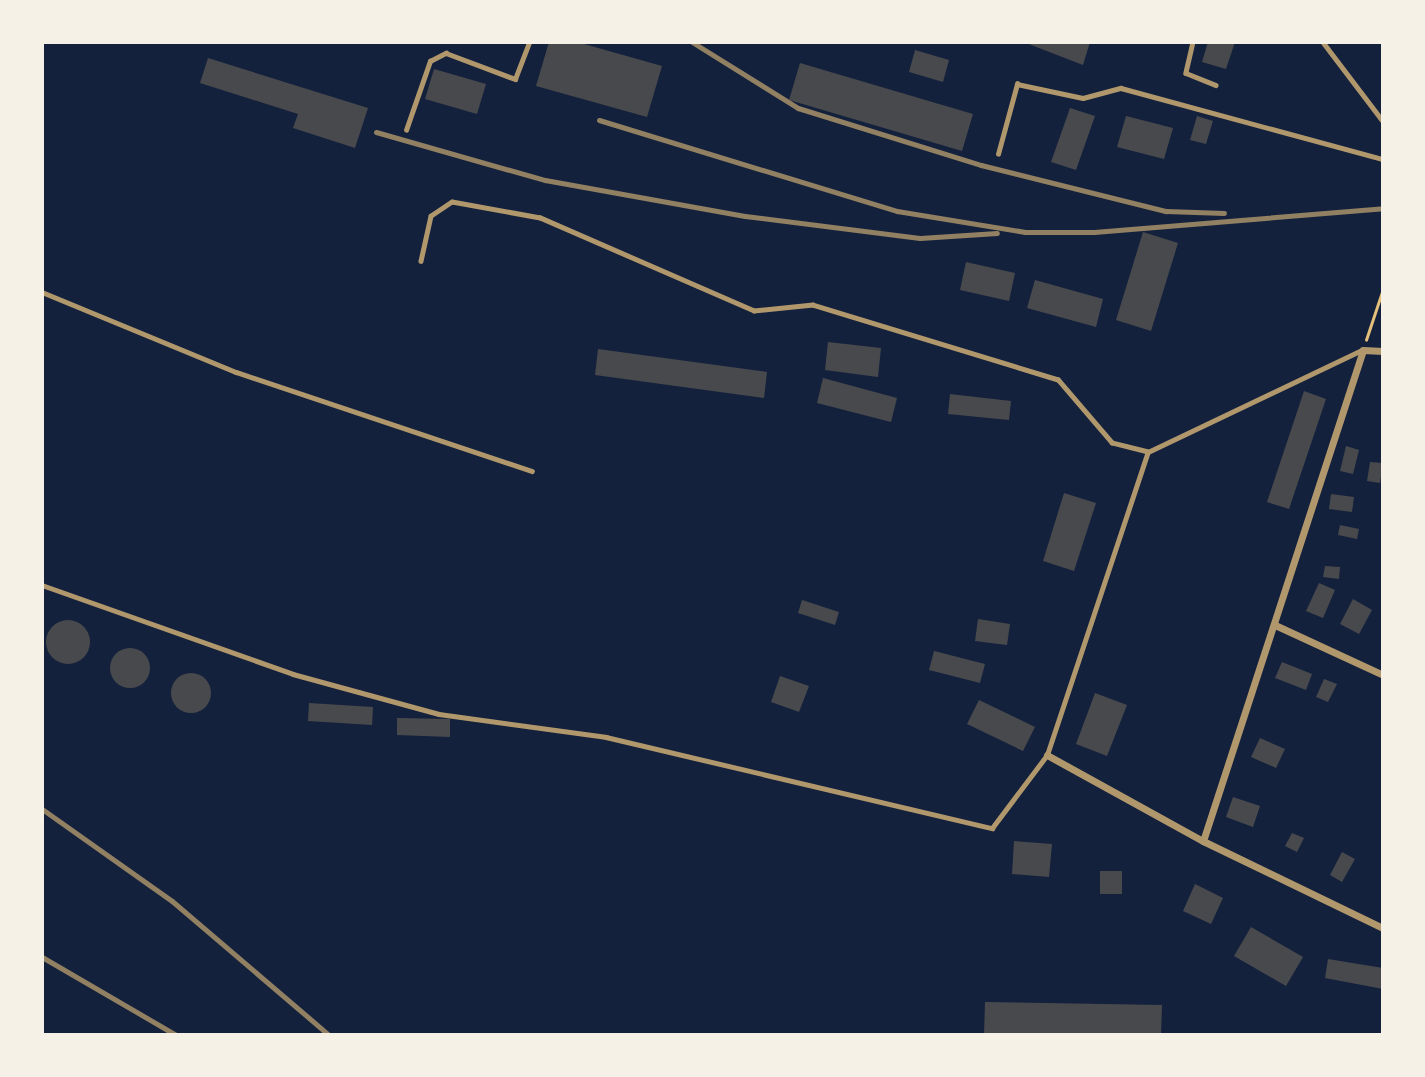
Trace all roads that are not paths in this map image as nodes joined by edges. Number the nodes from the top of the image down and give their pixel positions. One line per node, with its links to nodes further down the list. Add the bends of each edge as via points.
1 (529, 42): 6 (lane, via 515,79 446,53 429,61)
2 (1194, 42): 4 (lane, via 1186,73)
3 (1323, 42): 5 (lane)
4 (1216, 85)
5 (1383, 121)
6 (405, 130)
7 (998, 154): 8 (lane, via 1017,84 1083,98 1121,88)
8 (1383, 159)
9 (421, 261): 13 (lane, via 431,216 452,202 540,218 754,311 813,306 1058,380 1112,443)
10 (42, 292): 14 (lane, via 236,372)
11 (1363, 349): 12 (street); 13 (lane); 16 (street)
12 (1383, 351)
13 (1148, 452): 18 (lane)
14 (532, 471)
15 (42, 585): 18 (lane, via 293,674 439,714 606,737 992,828)
16 (1275, 625): 17 (street); 19 (street)
17 (1383, 675)
18 (1046, 755): 19 (street)
19 (1203, 841): 20 (street)
20 (1383, 928)

